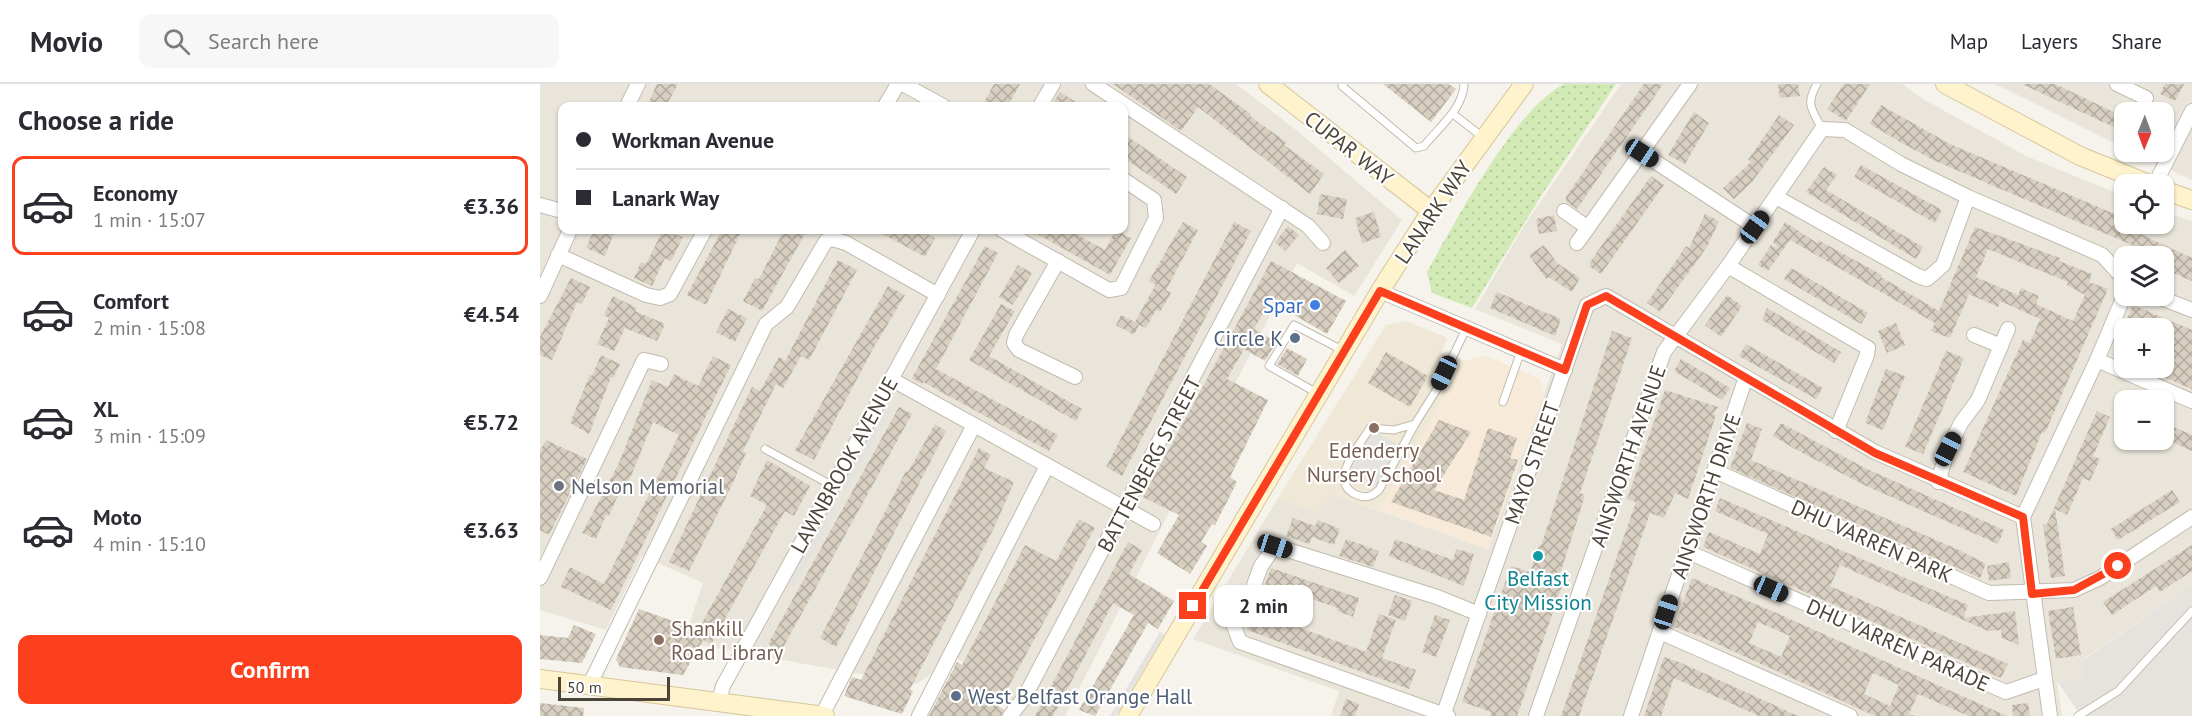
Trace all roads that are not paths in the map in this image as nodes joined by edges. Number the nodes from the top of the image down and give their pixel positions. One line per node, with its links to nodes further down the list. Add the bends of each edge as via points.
1 (638, 84): 16 (street)
2 (898, 84): 17 (street)
3 (903, 84): 18 (street)
4 (1053, 84): 19 (street)
5 (1094, 84): 20 (street)
6 (1268, 84): 37 (street, CUPAR WAY)
7 (1343, 84): 23 (lane, via 1416,148 1424,146 1444,119)
8 (1464, 84): 23 (lane)
9 (1523, 84): 25 (street, LANARK WAY)
10 (1690, 84): 26 (street)
11 (1817, 84): 24 (lane, via 1810,106)
12 (1945, 84): 27 (street, via 2080,156)
13 (2117, 84): 14 (street)
14 (2133, 87): 15 (street)
15 (2146, 98)
16 (629, 102)
17 (887, 102)
18 (936, 102)
19 (1042, 102)
20 (1121, 102)
21 (1128, 106): 35 (street)
22 (2192, 111): 28 (street)
23 (1454, 114): 25 (lane)
24 (1822, 129): 31 (street, AINSWORTH AVENUE); 32 (street, via 1845,130)
25 (1484, 138): 37 (street, LANARK WAY)
26 (1642, 153): 39 (street); 40 (street)
27 (2124, 174)
28 (2160, 174)
29 (1128, 183): 48 (street, via 1154,200 1155,218 1121,288 1109,290)
30 (2174, 194): 33 (street)
31 (1776, 197): 32 (street, via 1927,279 1943,266); 39 (street, AINSWORTH AVENUE)
32 (1968, 198): 50 (street, via 2102,255)
33 (2192, 201)
34 (540, 205): 36 (street)
35 (1282, 208): 45 (street, via 1308,226); 83 (street, BATTENBERG STREET, via 1201,367)
36 (558, 211)
37 (1431, 211): 51 (street, LANARK WAY)
38 (1564, 211): 40 (street)
39 (1755, 227): 49 (street, AINSWORTH AVENUE)
40 (1588, 228): 46 (street)
41 (568, 234): 47 (street)
42 (703, 234): 47 (street, via 670,294 660,298)
43 (971, 234): 52 (street, LAWNBROOK AVENUE)
44 (1009, 234): 48 (street)
45 (1323, 243)
46 (1577, 243)
47 (558, 255): 53 (street)
48 (1058, 261): 67 (street, via 1014,343 1019,350)
49 (1728, 266): 60 (street, AINSWORTH AVENUE); 76 (street, via 1868,348)
50 (2114, 268)
51 (1380, 291): 57 (street); 62 (street, LANARK WAY)
52 (938, 295): 69 (street, LAWNBROOK AVENUE); 98 (street, via 846,243 832,238 826,241 787,308 766,324)
53 (540, 296)
54 (2174, 303): 56 (street)
55 (2120, 306): 64 (street)
56 (2192, 310)
57 (1466, 328): 63 (street); 74 (lane, via 1437,389)
58 (2008, 330): 61 (street)
59 (1974, 335): 61 (street)
60 (1674, 337): 66 (street, MAYO STREET, via 1606,296 1587,305); 68 (street); 105 (street, AINSWORTH AVENUE, via 1664,352)
61 (2001, 346): 81 (street, via 1978,400 1948,449)
62 (1344, 351): 70 (street, LANARK WAY); 70 (lane, via 1294,325 1269,366)
63 (1521, 351): 66 (street); 72 (lane)
64 (2097, 360): 71 (street); 84 (street)
65 (662, 364): 88 (street, via 638,355)
66 (1565, 370): 94 (street, MAYO STREET)
67 (1075, 377)
68 (1746, 377): 76 (street); 80 (street, AINSWORTH DRIVE)
69 (891, 379): 73 (street); 82 (street, LAWNBROOK AVENUE)
70 (1319, 394): 103 (street, LANARK WAY)
71 (2192, 401)
72 (1503, 402)
73 (974, 424): 79 (street); 100 (street)
74 (1414, 424): 75 (lane); 77 (lane)
75 (1394, 430): 77 (lane); 77 (lane, via 1370,428 1345,469 1347,489 1362,497 1373,495)
76 (1836, 431): 81 (street)
77 (1407, 442)
78 (765, 449): 82 (lane)
79 (1047, 466): 83 (street); 101 (street)
80 (1715, 471): 87 (street, AINSWORTH DRIVE); 91 (street, DHU VARREN PARK, via 1989,593)
81 (1938, 482): 84 (street)
82 (833, 486): 99 (street, LAWNBROOK AVENUE, via 723,686)
83 (1123, 507): 86 (street); 102 (street, BATTENBERG STREET, via 1039,670)
84 (2023, 517): 91 (street)
85 (2192, 517): 91 (street, DHU VARREN PARK, via 2100,578 2074,590)
86 (1153, 524)
87 (1686, 551): 95 (street, AINSWORTH DRIVE); 96 (street, DHU VARREN PARADE, via 2006,692)
88 (544, 559): 89 (street)
89 (540, 578)
90 (1254, 585): 94 (street, via 1255,563 1275,546)
91 (2032, 594): 96 (street)
92 (1242, 611): 104 (street, via 1226,619 1240,642)
93 (2192, 611): 109 (lane, via 2118,691)
94 (1479, 614): 104 (street, MAYO STREET)
95 (1660, 632): 106 (street, AINSWORTH DRIVE); 107 (street)
96 (2044, 679): 108 (street)
97 (540, 680): 98 (street)
98 (590, 686): 99 (street)
99 (708, 705): 100 (street)
100 (823, 716)
101 (919, 716)
102 (1010, 716)
103 (1128, 716)
104 (1445, 716)
105 (1536, 716)
106 (1630, 716)
107 (1850, 716)
108 (2050, 716)
109 (2078, 716)

